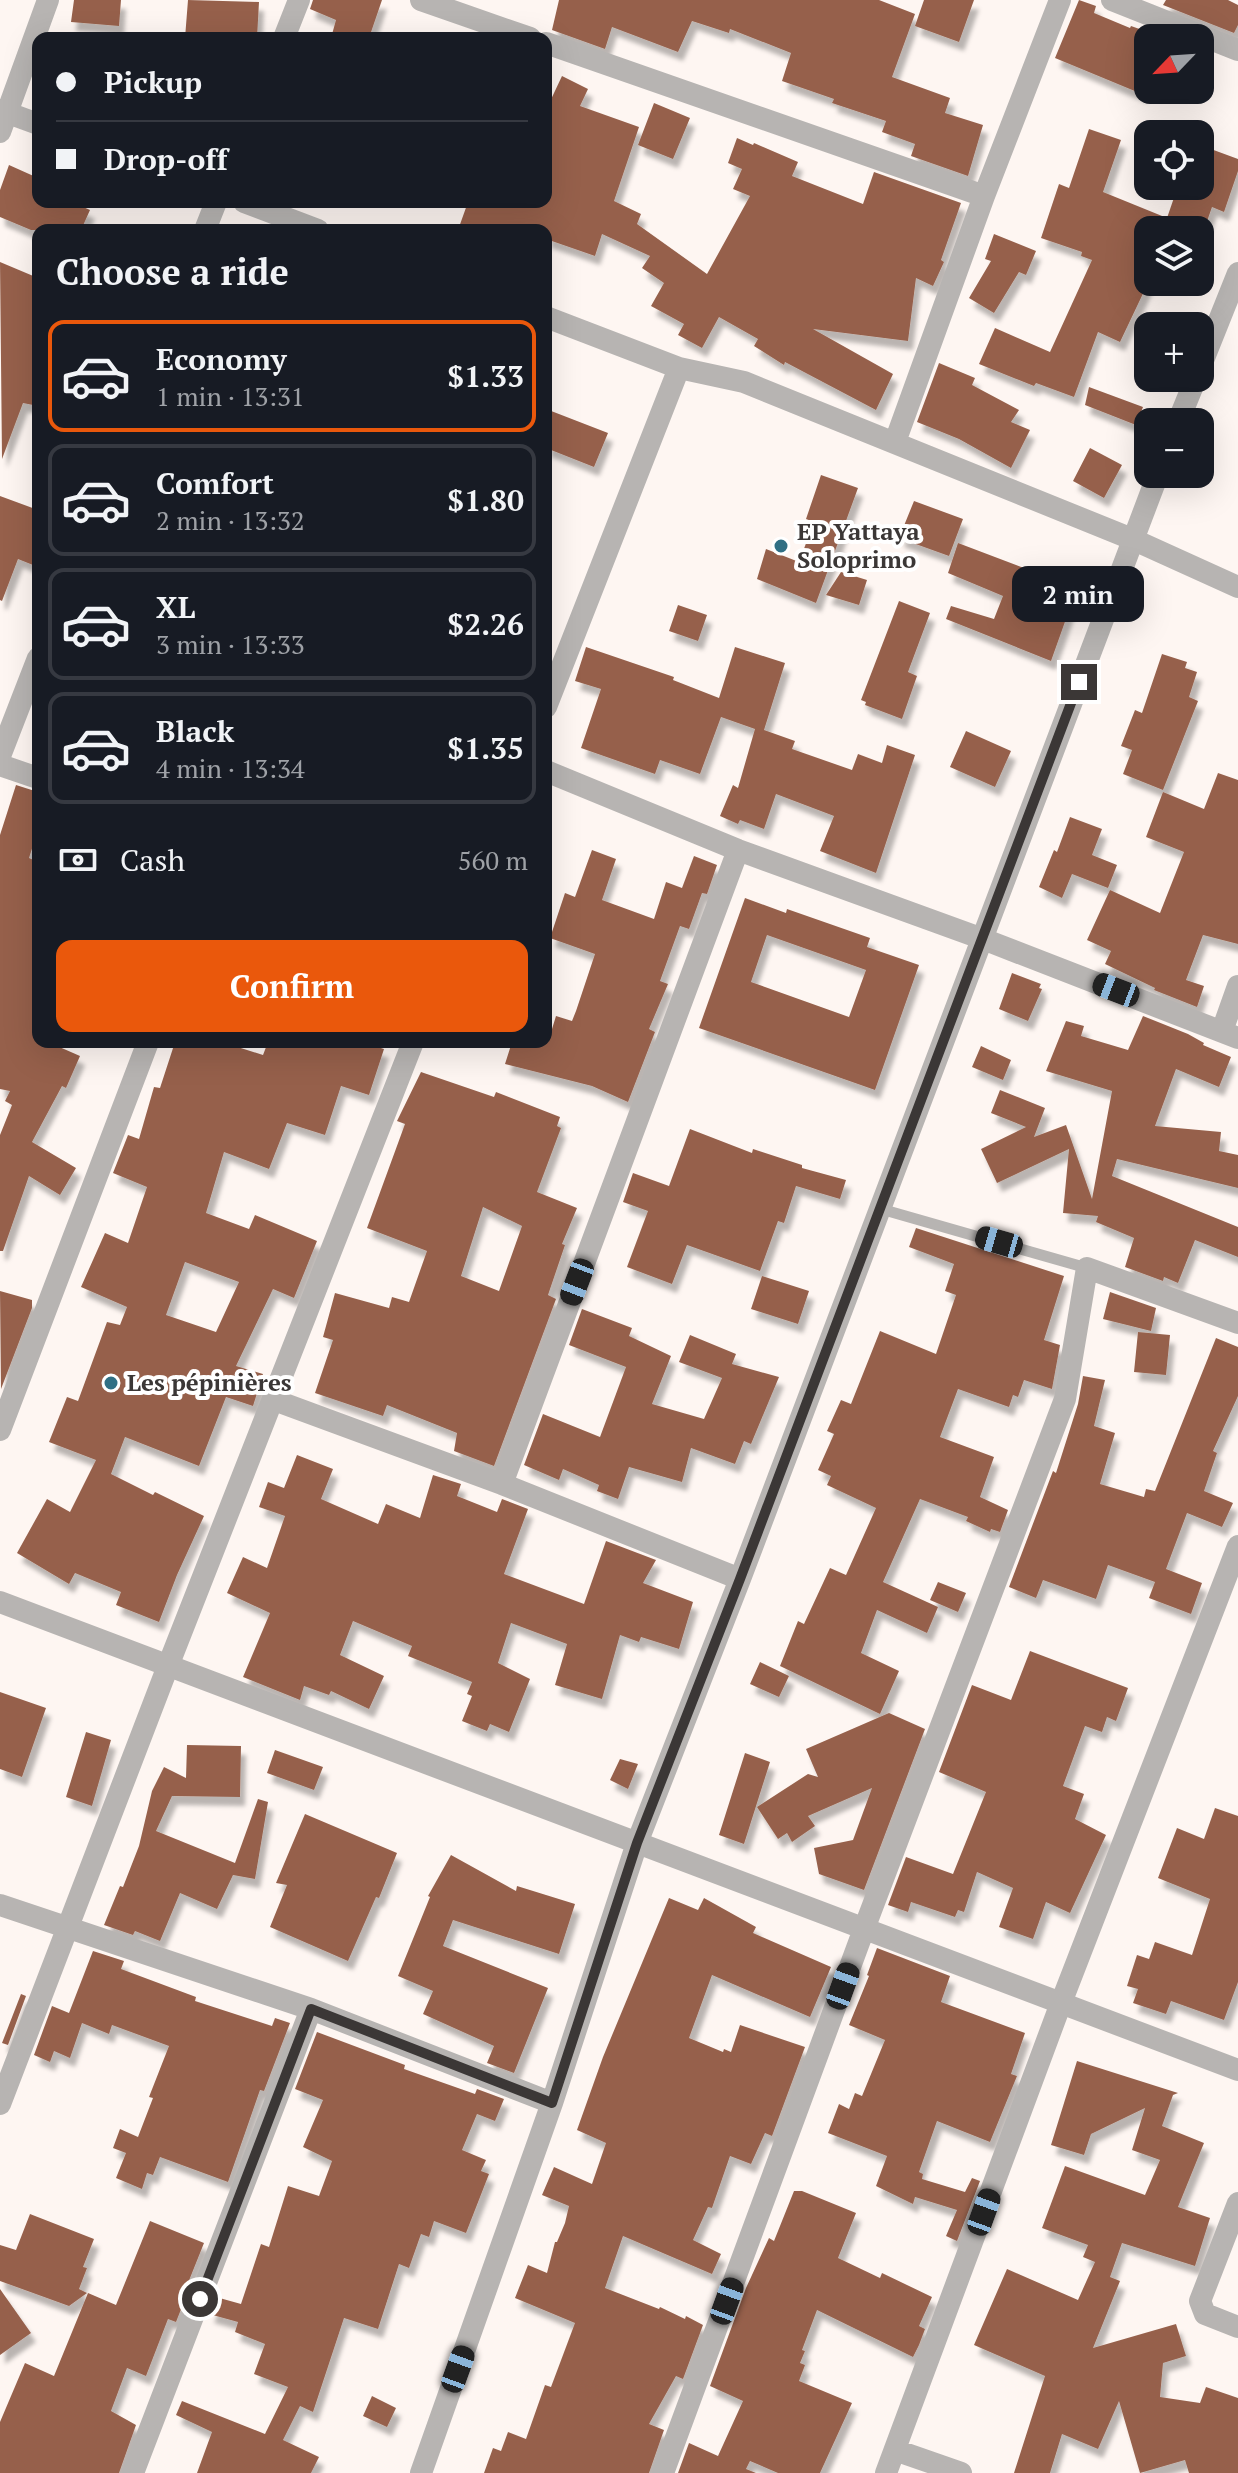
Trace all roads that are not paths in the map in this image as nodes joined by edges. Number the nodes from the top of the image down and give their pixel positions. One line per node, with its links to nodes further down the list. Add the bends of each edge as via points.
1 (48, 0): 6 (street)
2 (299, 0): 7 (street)
3 (421, 0): 8 (street)
4 (1060, 0): 14 (street)
5 (1112, 0): 11 (street)
6 (36, 32)
7 (286, 32)
8 (513, 32)
9 (32, 41): 12 (street)
10 (552, 45): 14 (street)
11 (1238, 50)
12 (2, 118): 13 (street)
13 (32, 123)
14 (984, 196): 21 (street)
15 (260, 208): 16 (street)
16 (302, 224)
17 (1238, 273): 19 (street)
18 (552, 319): 20 (street)
19 (1214, 333)
20 (679, 368): 21 (street, via 744,382); 26 (street)
21 (895, 442): 23 (street)
22 (1152, 488): 23 (street)
23 (1132, 539): 24 (street); 32 (street)
24 (1238, 587)
25 (32, 673): 27 (street)
26 (552, 692)
27 (0, 756)
28 (0, 765): 30 (street)
29 (552, 773): 31 (street)
30 (32, 776)
31 (738, 850): 32 (street); 42 (street)
32 (983, 939): 34 (street); 37 (street)
33 (1238, 986): 34 (street)
34 (1230, 1035)
35 (146, 1048): 41 (street)
36 (411, 1048): 40 (street)
37 (881, 1209): 38 (lane); 44 (street)
38 (1087, 1268): 39 (street); 50 (street, via 1065,1399)
39 (1238, 1323)
40 (274, 1400): 42 (street); 46 (street)
41 (0, 1430)
42 (502, 1484): 44 (street)
43 (1236, 1557): 51 (street)
44 (740, 1579): 47 (street)
45 (0, 1602): 46 (street)
46 (168, 1666): 47 (street); 49 (street)
47 (637, 1843): 50 (street); 54 (street)
48 (0, 1905): 49 (street)
49 (68, 1928): 52 (street); 55 (street)
50 (864, 1929): 51 (street); 61 (street)
51 (1061, 2003): 53 (street); 58 (street)
52 (311, 2009): 54 (street); 59 (street)
53 (1238, 2070)
54 (552, 2103): 60 (street)
55 (0, 2104)
56 (1238, 2203): 57 (street, via 1200,2301 1205,2314)
57 (1238, 2327)
58 (895, 2450): 62 (street); 63 (street)
59 (133, 2473)
60 (421, 2473)
61 (663, 2473)
62 (886, 2473)
63 (961, 2473)

